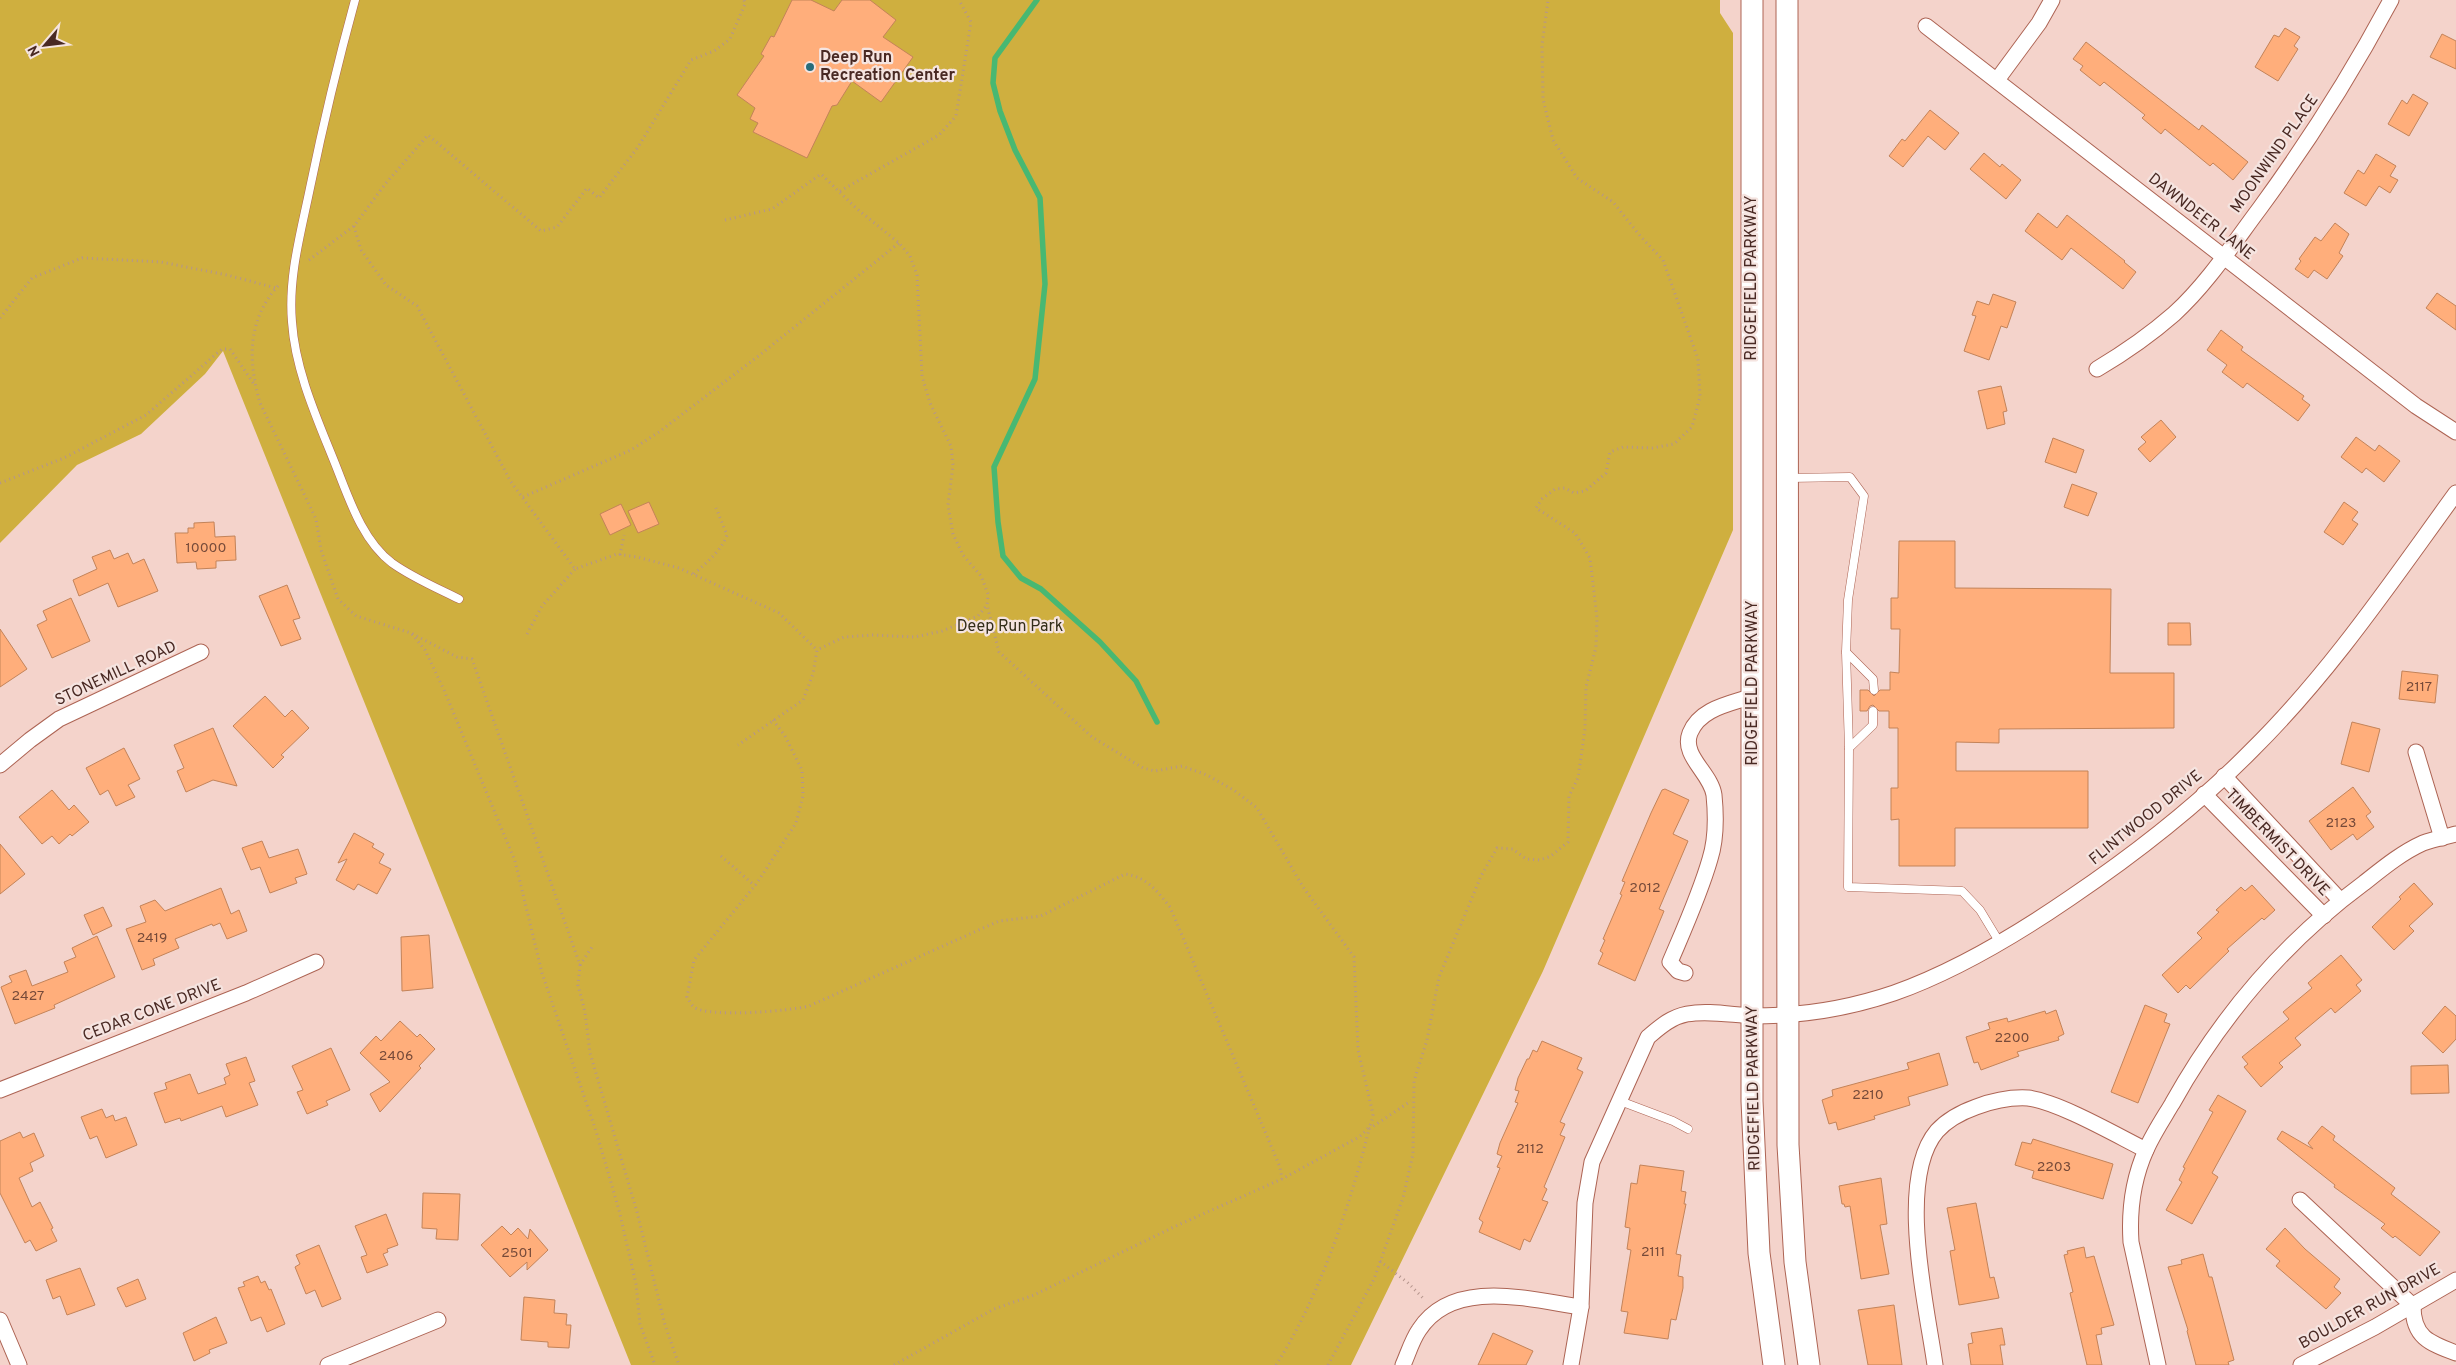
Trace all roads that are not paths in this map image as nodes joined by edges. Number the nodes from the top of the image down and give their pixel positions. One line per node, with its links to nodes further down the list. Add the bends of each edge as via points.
1 (355, 0): 13 (lane, via 293,272 292,321 301,370 328,446 370,540 392,563)
2 (1752, 0): 17 (main road, RIDGEFIELD PARKWAY)
3 (1787, 0): 11 (main road, RIDGEFIELD PARKWAY)
4 (2052, 0): 7 (street)
5 (2391, 0): 8 (street, MOONWIND PLACE, via 2354,68 2304,148)
6 (1926, 26): 7 (street, DAWNDEER LANE)
7 (1997, 80): 8 (street, DAWNDEER LANE)
8 (2223, 257): 9 (street, MOONWIND PLACE, via 2174,313 2125,352); 10 (street, DAWNDEER LANE, via 2416,406)
9 (2097, 369)
10 (2456, 432)
11 (1787, 478): 15 (lane, via 1850,477 1864,496 1848,600); 30 (main road, RIDGEFIELD PARKWAY)
12 (2456, 493): 22 (street, FLINTWOOD DRIVE, via 2309,688)
13 (459, 599)
14 (201, 652): 21 (street, STONEMILL ROAD, via 59,719)
15 (1846, 652): 16 (lane, via 1873,679); 19 (lane)
16 (1874, 690)
17 (1753, 696): 29 (street, via 1704,713 1689,734 1691,752 1714,793 1715,826 1711,858 1670,962 1678,971); 31 (main road, RIDGEFIELD PARKWAY)
18 (1873, 711): 19 (lane, via 1873,725)
19 (1849, 748): 27 (lane, via 1848,887 1962,891 1980,910)
20 (2416, 752): 24 (street)
21 (0, 766)
22 (2224, 776): 23 (street, FLINTWOOD DRIVE); 25 (street, TIMBERMIST DRIVE)
23 (2204, 794): 26 (street, TIMBERMIST DRIVE); 27 (street, FLINTWOOD DRIVE, via 2122,863)
24 (2449, 836): 25 (street, via 2424,843 2400,856)
25 (2340, 900): 26 (street)
26 (2324, 916): 35 (street, via 2279,957 2232,1011 2197,1058)
27 (2000, 943): 30 (street, FLINTWOOD DRIVE, via 1895,993 1858,1003)
28 (316, 962): 32 (street, CEDAR CONE DRIVE)
29 (1685, 973)
30 (1788, 1014): 31 (street, FLINTWOOD DRIVE); 48 (main road, RIDGEFIELD PARKWAY, via 1791,1212)
31 (1753, 1016): 33 (street, FLINTWOOD DRIVE, via 1689,1013 1663,1024 1648,1037); 47 (main road, RIDGEFIELD PARKWAY, via 1752,1101 1758,1235)
32 (0, 1090)
33 (1620, 1101): 34 (lane); 39 (street, FLINTWOOD DRIVE, via 1592,1162 1585,1203)
34 (1688, 1129)
35 (2146, 1150): 49 (street, via 2078,1116 2029,1098 2005,1099 1970,1109 1937,1132 1920,1166 1916,1213); 50 (street, via 2136,1182 2130,1222 2131,1242)
36 (2300, 1200): 38 (street)
37 (2456, 1280): 38 (street, BOULDER RUN DRIVE)
38 (2413, 1306): 42 (street, via 2413,1316 2423,1338); 51 (street, BOULDER RUN DRIVE)
39 (1581, 1307): 45 (street, via 1495,1295 1472,1297 1436,1311 1419,1329); 46 (street, FLINTWOOD DRIVE)
40 (0, 1320): 43 (street)
41 (438, 1320): 44 (street)
42 (2456, 1353)
43 (19, 1365)
44 (328, 1365)
45 (1403, 1365)
46 (1571, 1365)
47 (1774, 1365)
48 (1809, 1365)
49 (1935, 1365)
50 (2158, 1365)
51 (2301, 1365)

